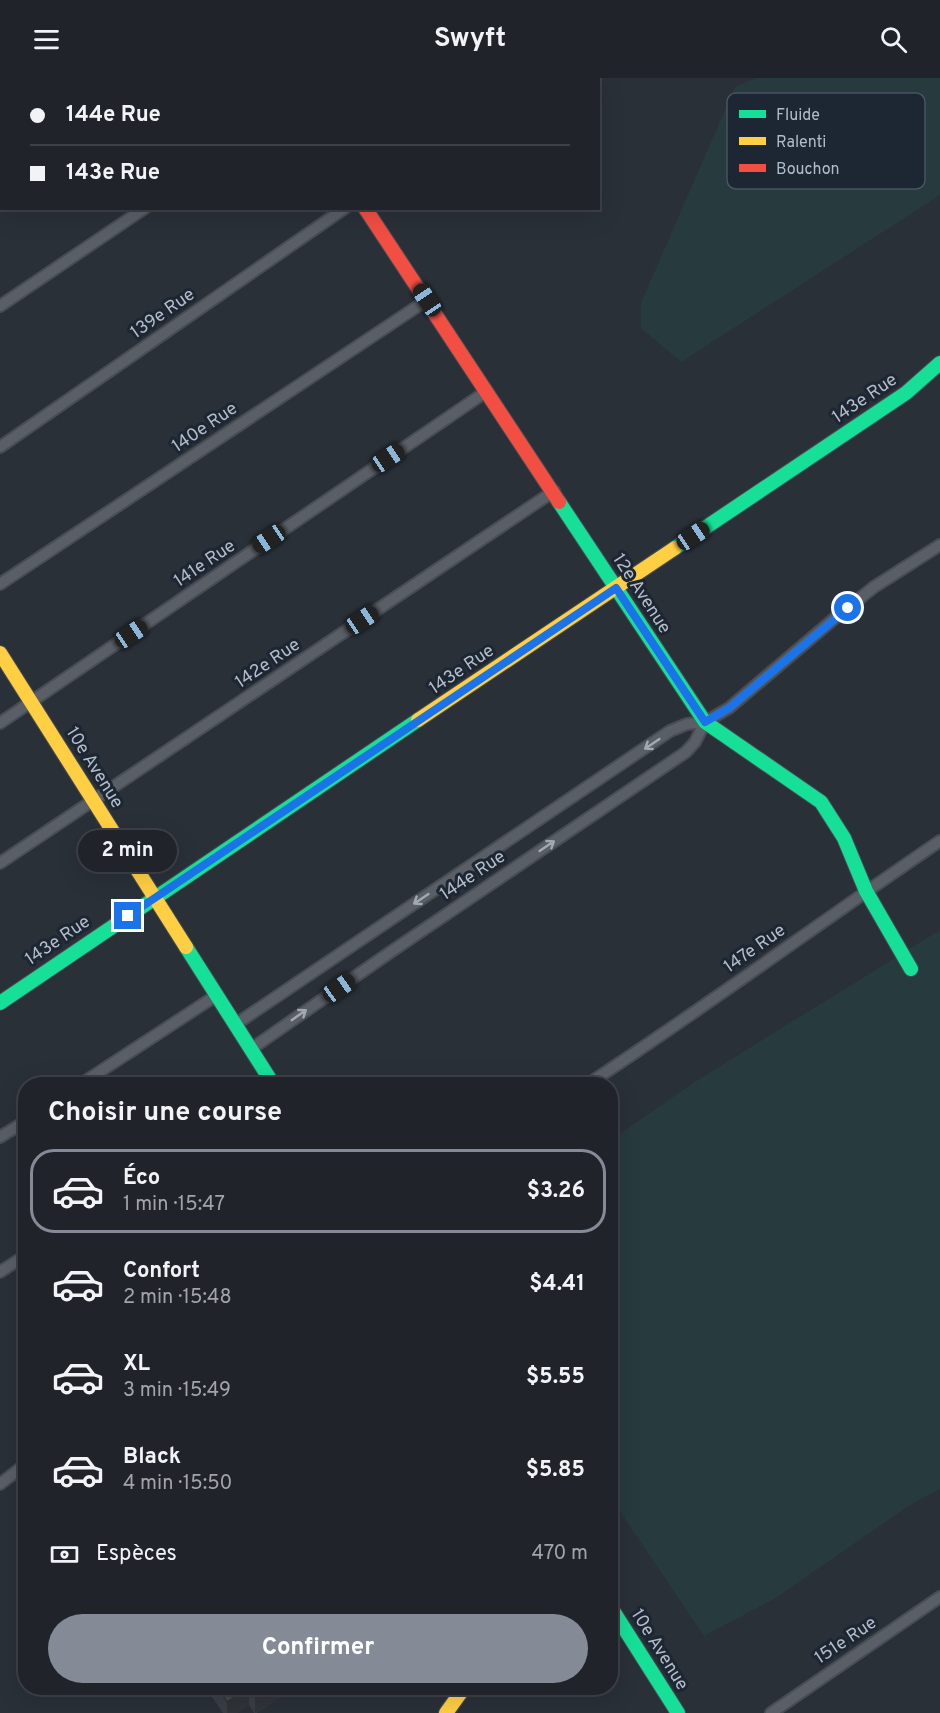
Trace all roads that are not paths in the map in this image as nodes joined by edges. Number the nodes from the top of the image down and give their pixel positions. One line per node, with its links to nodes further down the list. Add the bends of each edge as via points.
1 (142, 210): 5 (street)
2 (342, 210): 8 (street, 139e Rue)
3 (366, 210): 4 (street, 12e Avenue)
4 (427, 300): 7 (street, 12e Avenue); 11 (street, 140e Rue)
5 (0, 306)
6 (940, 363): 12 (street, 143e Rue, via 906,393)
7 (487, 391): 9 (street, 12e Avenue); 14 (street, 141e Rue)
8 (0, 447)
9 (554, 491): 12 (street, 12e Avenue); 17 (street, 142e Rue)
10 (940, 545): 15 (street, 144e Rue, via 874,587 729,708)
11 (0, 584)
12 (616, 588): 15 (street, 12e Avenue); 21 (street, 143e Rue)
13 (0, 653): 14 (street, 10e Avenue)
14 (32, 701): 16 (street, 141e Rue); 17 (street, 10e Avenue)
15 (705, 722): 20 (street, 12e Avenue, via 821,802 844,838); 25 (street, 144e Rue, one-way to 25, via 670,731); 26 (street, 144e Rue, one-way to 15, via 686,752)
16 (0, 723)
17 (93, 801): 19 (street, 142e Rue); 21 (street, 10e Avenue)
18 (940, 841): 20 (street, 147e Rue)
19 (0, 863)
20 (866, 891): 22 (street, 12e Avenue); 29 (street, 147e Rue)
21 (154, 898): 23 (street, 10e Avenue); 24 (street, 143e Rue)
22 (910, 969)
23 (217, 995): 25 (street, 10e Avenue); 27 (street)
24 (0, 1003)
25 (236, 1024): 26 (street, 10e Avenue)
26 (251, 1049): 28 (street, 10e Avenue)
27 (92, 1077)
28 (269, 1077)
29 (599, 1077)
30 (18, 1126): 31 (street)
31 (0, 1137)
32 (18, 1260): 33 (street)
33 (0, 1272)
34 (18, 1470): 35 (street)
35 (0, 1484)
36 (940, 1597): 41 (street, 151e Rue)
37 (618, 1619): 40 (street, 10e Avenue)
38 (459, 1695): 39 (street)
39 (446, 1713)
40 (678, 1713)
41 (771, 1713)

